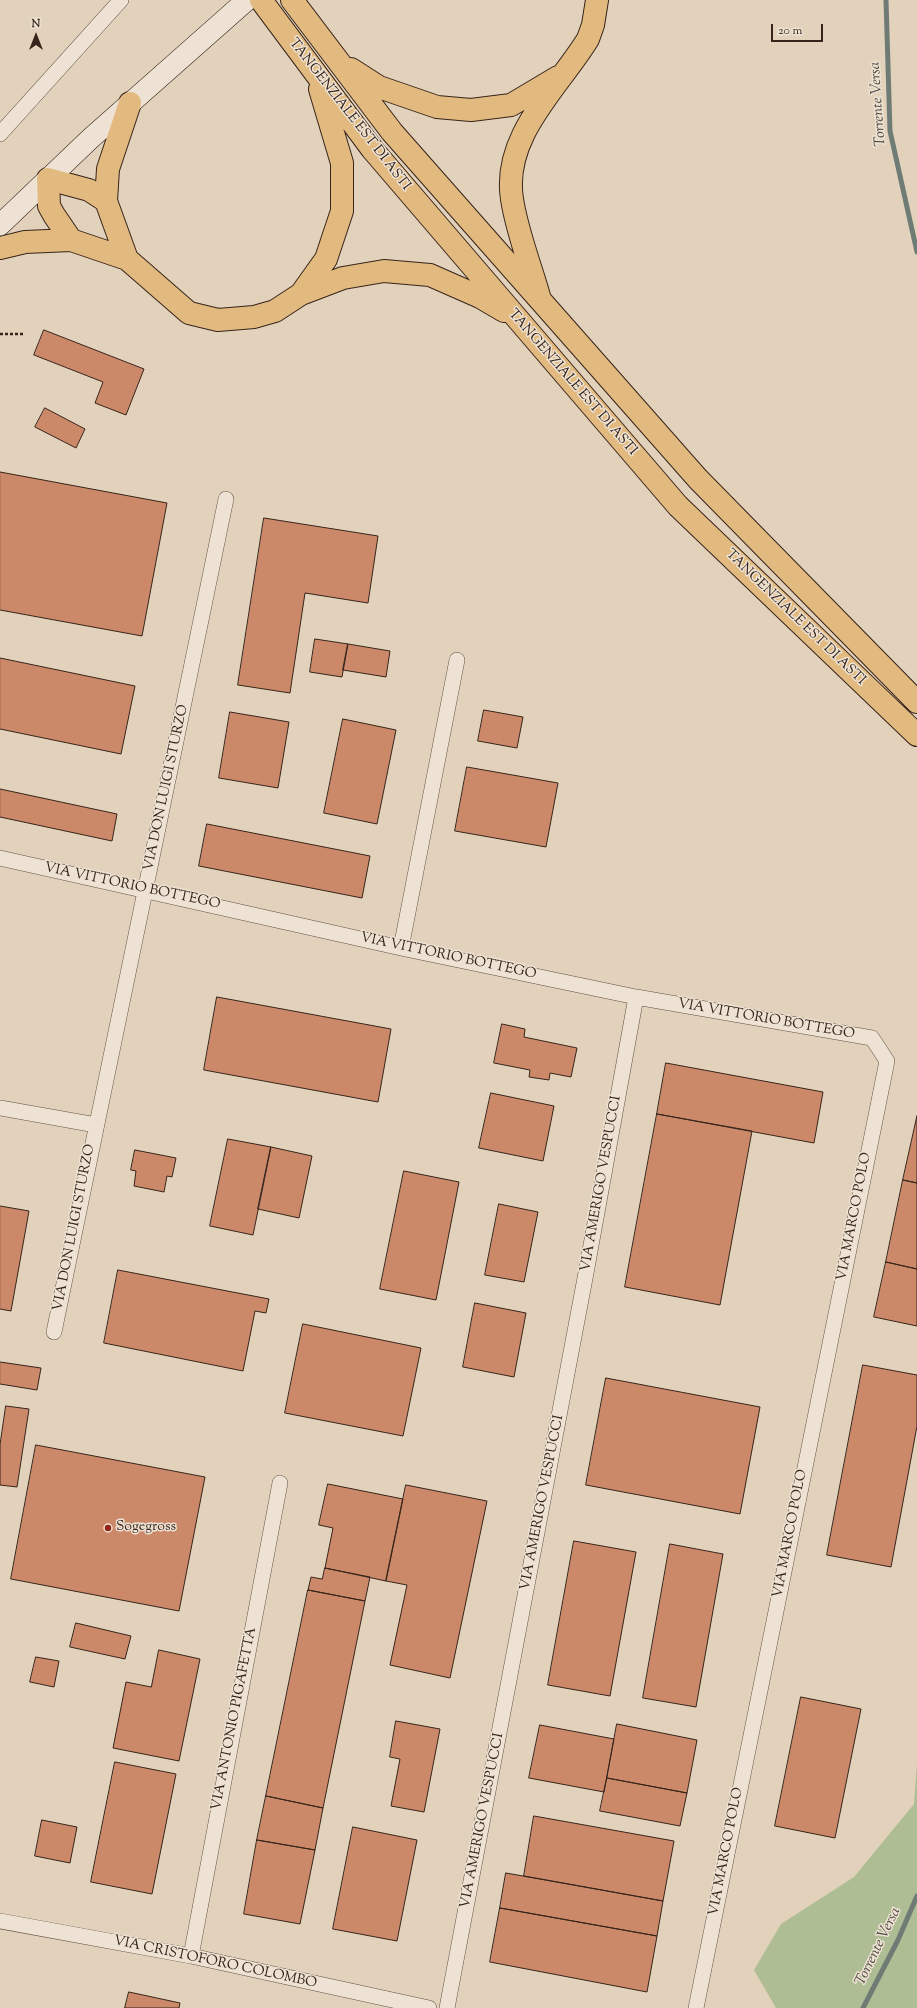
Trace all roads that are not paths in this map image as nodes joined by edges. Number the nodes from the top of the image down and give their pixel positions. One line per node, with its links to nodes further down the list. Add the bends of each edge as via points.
1 (121, 0): 10 (street)
2 (247, 0): 9 (street)
3 (261, 0): 7 (highway, TANGENZIALE EST DI ASTI)
4 (292, 0): 6 (highway, TANGENZIALE EST DI ASTI)
5 (597, 0): 8 (highway, via 588,39)
6 (337, 60): 8 (highway, via 379,87 437,107 471,110 511,105); 18 (highway, TANGENZIALE EST DI ASTI, via 392,132)
7 (313, 70): 17 (highway, via 342,163 342,211 326,259); 19 (highway, TANGENZIALE EST DI ASTI, via 372,149)
8 (564, 74): 18 (highway, via 518,144 511,180 512,199 520,233)
9 (130, 103): 11 (street); 12 (highway, via 108,168)
10 (0, 134)
11 (48, 179): 12 (highway, via 89,190); 13 (street); 14 (highway, via 50,206)
12 (106, 201): 16 (highway)
13 (0, 225)
14 (71, 240): 15 (highway, via 25,242); 16 (highway)
15 (0, 248)
16 (127, 259): 17 (highway, via 189,313 201,317 218,320 254,317 276,311)
17 (301, 294): 19 (highway, via 343,278 384,272 430,275 480,297)
18 (541, 302): 22 (highway, TANGENZIALE EST DI ASTI, via 698,479)
19 (516, 317): 23 (highway, TANGENZIALE EST DI ASTI, via 678,506)
20 (226, 499): 25 (street, VIA DON LUIGI STURZO)
21 (457, 660): 26 (street)
22 (917, 702)
23 (917, 735)
24 (0, 858): 25 (street, VIA VITTORIO BOTTEGO)
25 (146, 890): 26 (street, VIA VITTORIO BOTTEGO); 30 (street, VIA DON LUIGI STURZO)
26 (401, 948): 27 (street, VIA VITTORIO BOTTEGO)
27 (636, 997): 28 (street, VIA VITTORIO BOTTEGO, via 872,1038); 36 (street, VIA AMERIGO VESPUCCI)
28 (886, 1061): 37 (street, VIA MARCO POLO)
29 (0, 1108): 30 (street, VIA DON LUIGI STURZO)
30 (96, 1125): 31 (street, VIA DON LUIGI STURZO)
31 (54, 1332)
32 (280, 1483): 34 (street, VIA ANTONIO PIGAFETTA)
33 (0, 1921): 34 (street, VIA CRISTOFORO COLOMBO)
34 (191, 1956): 35 (street, VIA CRISTOFORO COLOMBO)
35 (429, 2008)
36 (448, 2008)
37 (696, 2008)

